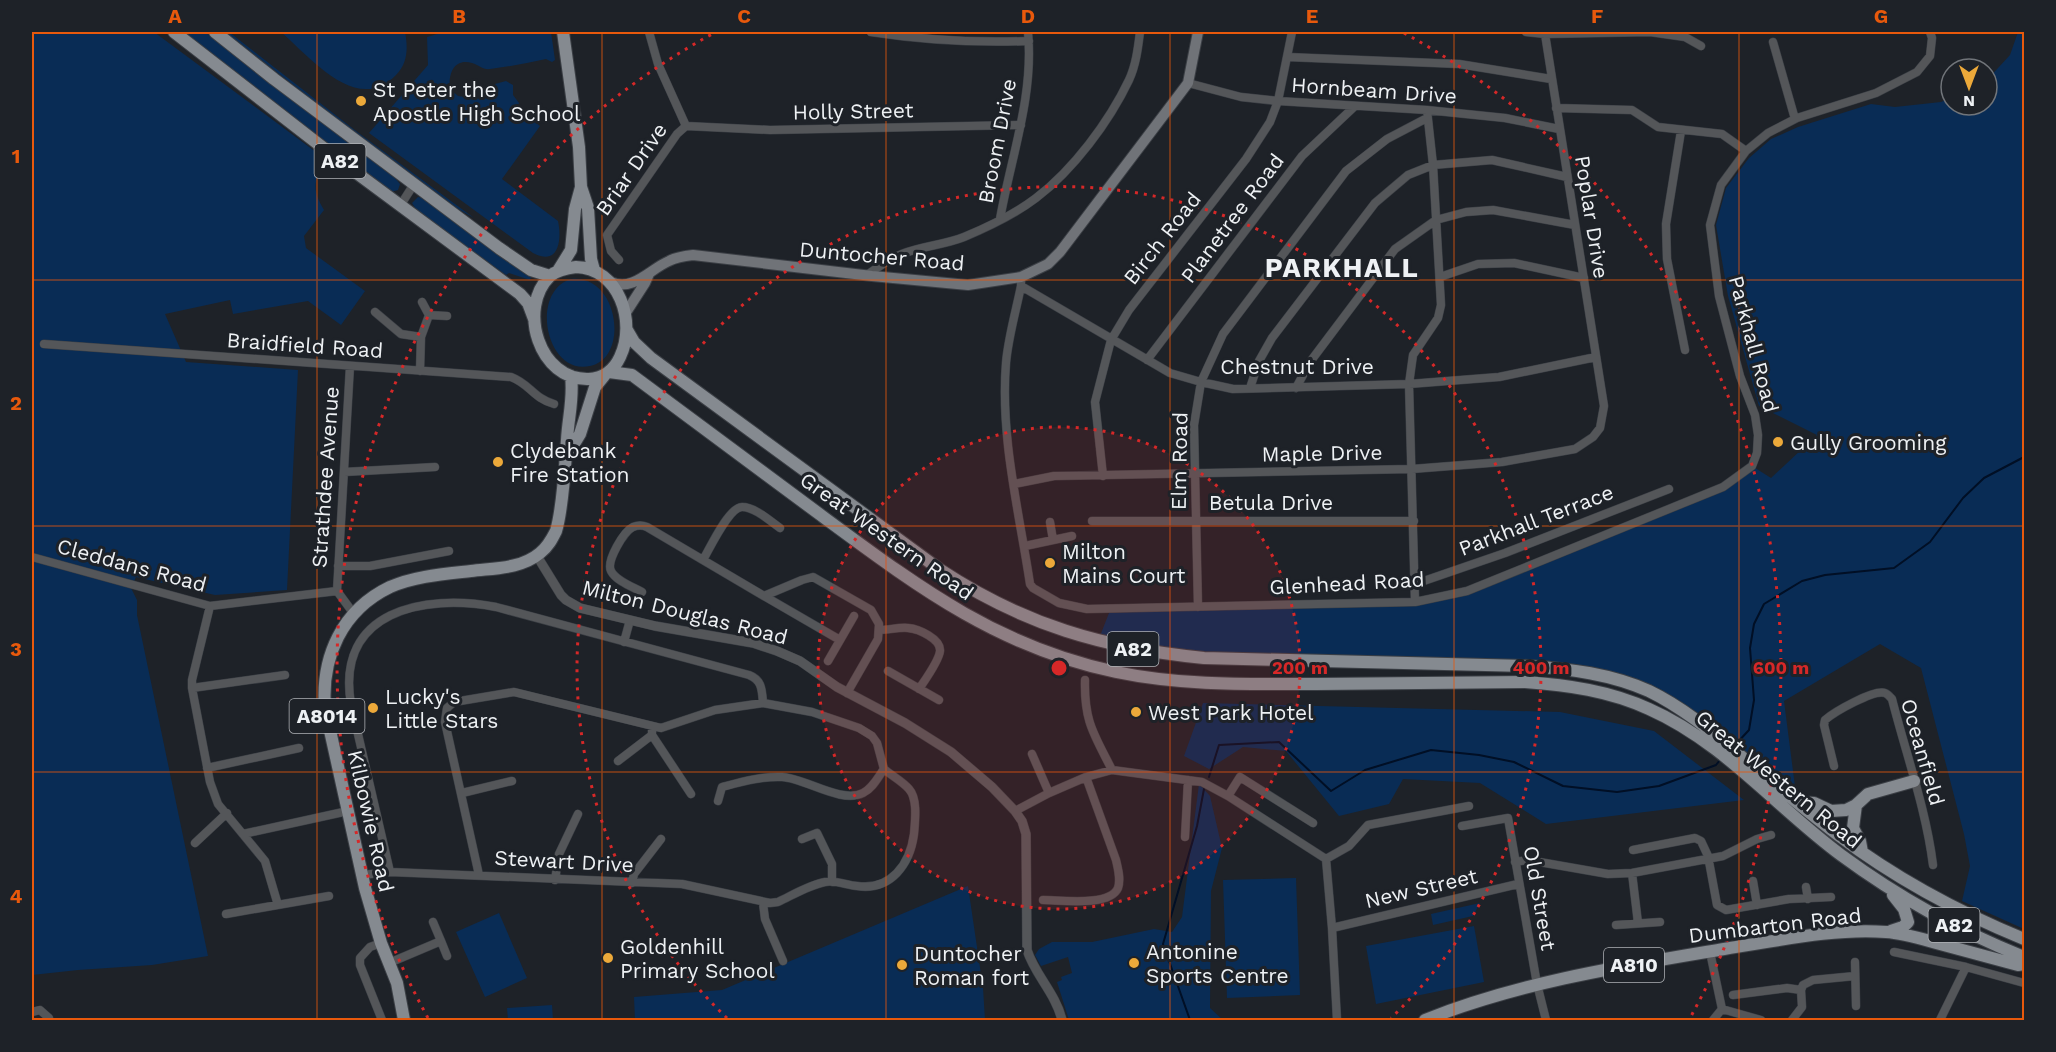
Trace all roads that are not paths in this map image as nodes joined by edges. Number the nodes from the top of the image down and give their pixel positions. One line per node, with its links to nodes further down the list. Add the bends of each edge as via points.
1 (174, 32): 33 (main road, A82)
2 (215, 32): 31 (main road, A82)
3 (563, 32): 32 (main road)
4 (649, 32): 25 (street, Briar Drive, via 658,64)
5 (870, 32): 13 (street, via 962,42)
6 (1028, 32): 13 (street, Broom Drive)
7 (1140, 32): 34 (street, via 1130,79 1101,128 1071,165 1036,198)
8 (1198, 32): 18 (main road, Duntocher Road)
9 (1292, 32): 16 (street, Birch Road)
10 (1526, 32): 12 (street)
11 (1930, 32): 23 (street, Parkhall Road, via 1930,56 1917,72 1876,93)
12 (1545, 34): 15 (street, via 1650,32 1685,37); 17 (street, Poplar Drive)
13 (1029, 41): 24 (street, Broom Drive)
14 (1773, 42): 23 (street)
15 (1701, 46)
16 (1287, 57): 17 (street, via 1459,64); 19 (street, Birch Road)
17 (1551, 79): 21 (street, Poplar Drive)
18 (1188, 83): 19 (street, Hornbeam Drive); 45 (main road, Duntocher Road, via 1060,252)
19 (1278, 102): 20 (street, Hornbeam Drive); 54 (street, Birch Road, via 1246,159 1129,310)
20 (1355, 106): 22 (street, Hornbeam Drive); 58 (street, Planetree Road, via 1302,156)
21 (1556, 108): 26 (street, Poplar Drive); 27 (street, via 1632,110 1658,127)
22 (1427, 114): 26 (street, Hornbeam Drive, via 1504,118); 29 (street); 63 (street, Elm Road, via 1346,171 1223,334)
23 (1795, 119): 28 (street, Parkhall Road, via 1768,133)
24 (1021, 125): 25 (street, Holly Street, via 770,130); 34 (street, Broom Drive)
25 (686, 126): 37 (street, Briar Drive, via 607,235 611,251)
26 (1559, 129): 30 (street, Poplar Drive)
27 (1681, 131): 28 (street, via 1722,134); 56 (street, via 1666,224 1667,259)
28 (1746, 151): 76 (street, Parkhall Road, via 1721,185 1710,225 1719,296 1740,376 1755,415 1757,453 1752,466)
29 (1433, 165): 30 (street, via 1492,160); 35 (street); 65 (street, via 1408,175 1375,203 1272,338)
30 (1567, 177): 36 (street, Poplar Drive)
31 (414, 184): 33 (street); 39 (main road, A82, via 515,260 535,272)
32 (581, 187): 38 (main road, via 588,208); 39 (main road, via 571,250)
33 (400, 206): 51 (main road, A82, via 519,294 528,303)
34 (1000, 219): 41 (street, Broom Drive, via 960,238 903,253)
35 (1436, 220): 36 (street, via 1493,210); 42 (street); 66 (street, via 1395,249 1310,362)
36 (1575, 225): 43 (street, Poplar Drive)
37 (619, 260)
38 (594, 270): 39 (main road, A82, via 576,267); 44 (main road)
39 (554, 273): 51 (main road, A82, via 540,294)
40 (649, 274): 41 (main road, Duntocher Road, via 668,261 693,255); 44 (main road, Duntocher Road, via 625,284); 48 (main road, Duntocher Road)
41 (867, 275): 45 (main road, Duntocher Road, via 968,285)
42 (1440, 277): 43 (street, via 1478,264 1515,263); 64 (street, via 1438,318 1413,355)
43 (1584, 278): 57 (street, Poplar Drive)
44 (611, 282): 48 (main road)
45 (1021, 282): 54 (street, Chestnut Drive); 75 (street, via 1006,361 1004,400)
46 (422, 302): 49 (street)
47 (375, 312): 53 (street, via 401,334)
48 (625, 314): 52 (main road)
49 (429, 315): 50 (street); 53 (street)
50 (447, 316)
51 (534, 320): 62 (main road, A82, via 546,358)
52 (627, 330): 61 (main road, via 623,349); 116 (main road, Great Western Road / A82, via 649,356 940,570 1039,622 1143,651 1204,658 1573,670 1648,691 1684,711)
53 (420, 337): 60 (street)
54 (1111, 340): 58 (street, Chestnut Drive); 74 (street, Birch Road, via 1095,402)
55 (44, 344): 59 (street, Braidfield Road)
56 (1685, 350)
57 (1596, 357): 64 (street, Chestnut Drive, via 1499,377); 68 (street, Poplar Drive)
58 (1147, 360): 63 (street, Chestnut Drive, via 1170,373)
59 (350, 366): 60 (street, Braidfield Road); 72 (street, Strathdee Avenue)
60 (420, 371): 67 (street, Braidfield Road, via 511,377 523,382 541,400)
61 (607, 374): 62 (main road, A82, via 587,379); 69 (main road, via 596,387 580,434); 116 (main road, Great Western Road / A82, via 632,375 926,591 992,629 1049,653 1116,672 1192,683 1565,685 1601,692 1651,710)
62 (571, 376): 69 (main road)
63 (1201, 382): 65 (street, Chestnut Drive, via 1233,389); 73 (street, Elm Road, via 1194,425)
64 (1409, 384): 66 (street, Chestnut Drive); 71 (street)
65 (1250, 388): 66 (street, Chestnut Drive)
66 (1296, 388)
67 (554, 404)
68 (1604, 406): 71 (street, Maple Drive, via 1600,428 1575,449 1502,462)
69 (567, 455): 87 (main road, via 555,532)
70 (435, 467): 72 (street)
71 (1412, 469): 73 (street, Maple Drive); 80 (street)
72 (344, 472): 90 (street, Strathdee Avenue)
73 (1194, 474): 74 (street, Maple Drive); 78 (street, Elm Road)
74 (1103, 476): 75 (street, Maple Drive, via 1054,476)
75 (1014, 484): 85 (street)
76 (1723, 487): 95 (street, Glenhead Road, via 1467,591)
77 (1669, 489): 91 (street, Parkhall Terrace)
78 (1196, 520): 79 (street, Betula Drive); 80 (street, Betula Drive); 97 (street, Elm Road)
79 (1092, 521)
80 (1414, 521): 91 (street)
81 (1050, 522): 84 (street)
82 (780, 528): 89 (street, via 753,510 737,508)
83 (1072, 536): 84 (street)
84 (1053, 540): 85 (street)
85 (1025, 546): 97 (street, Glenhead Road, via 1030,584 1059,603 1080,608)
86 (449, 551): 90 (street, via 370,566)
87 (537, 556): 98 (main road, Kilbowie Road / A8014, via 507,567 411,580 377,595); 100 (street, Milton Douglas Road, via 561,595 573,605)
88 (32, 557): 96 (street, Cleddans Road)
89 (703, 560): 93 (street, via 647,527 632,527 611,557 610,569); 94 (street)
90 (338, 566): 92 (street, Strathdee Avenue)
91 (1415, 584): 95 (street)
92 (337, 591): 96 (street, Cleddans Road); 98 (street)
93 (642, 592)
94 (764, 596): 101 (street, via 808,578 818,578 871,610); 102 (street)
95 (1416, 602): 97 (street, Glenhead Road)
96 (210, 606): 108 (street)
97 (1198, 607)
98 (354, 614): 114 (main road, Kilbowie Road / A8014, via 328,660)
99 (854, 616): 102 (street)
100 (630, 620): 103 (street); 110 (street, Milton Douglas Road, via 771,648 800,661)
101 (880, 630): 109 (street, via 915,629 939,645 940,655); 110 (street)
102 (840, 640): 104 (street)
103 (624, 642): 112 (street, via 754,677 760,684); 113 (street, via 482,604 424,605 387,616 362,639 348,676)
104 (828, 661)
105 (888, 671): 109 (street)
106 (285, 675): 108 (street)
107 (1085, 680): 124 (street, via 1089,726)
108 (192, 688): 122 (street)
109 (919, 688): 111 (street)
110 (847, 693): 138 (street, Milton Douglas Road, via 934,741 966,764)
111 (939, 700)
112 (763, 703): 115 (street, via 715,710); 123 (street, via 812,712 859,728 877,743)
113 (351, 704): 114 (street); 155 (street)
114 (325, 708): 137 (main road, Kilbowie Road / A8014)
115 (650, 728): 119 (street); 129 (street, via 514,692 454,702 445,716); 131 (street)
116 (1717, 744): 120 (main road, Great Western Road / A82)
117 (299, 748): 122 (street)
118 (1032, 754): 130 (street)
119 (618, 762)
120 (1743, 765): 134 (main road, Great Western Road / A82); 164 (main road, Great Western Road / A82, via 1840,855)
121 (1834, 766): 128 (street, Oceanfield, via 1825,720 1858,700 1884,692 1892,699)
122 (207, 768): 139 (street, via 218,804)
123 (884, 769): 133 (street, via 872,786 852,796 782,777 722,787); 161 (street, Stewart Drive, via 914,796 910,854 896,875 881,884 864,887)
124 (1112, 770): 125 (street); 126 (street)
125 (1086, 777): 130 (street); 169 (street, via 1116,860 1117,889 1103,900)
126 (1188, 780): 132 (street, via 1202,782); 145 (street)
127 (512, 781): 129 (street)
128 (1914, 781): 135 (main road, via 1868,794); 154 (street, Oceanfield)
129 (462, 793): 158 (street)
130 (1049, 793): 138 (street)
131 (691, 794)
132 (1228, 796): 141 (street, via 1240,777); 151 (street)
133 (718, 801)
134 (1797, 802): 135 (main road, via 1814,803 1831,811); 150 (main road, Great Western Road / A82)
135 (1856, 805): 150 (main road, via 1853,828)
136 (1469, 806): 151 (street, via 1368,825 1349,846)
137 (348, 811): 143 (street); 157 (main road, Kilbowie Road / A8014)
138 (1015, 811): 203 (street, via 1026,834 1027,950)
139 (226, 813): 143 (street); 148 (street)
140 (578, 814): 159 (street, via 559,854)
141 (1313, 823)
142 (1462, 826): 153 (street, Old Street, via 1508,818)
143 (243, 834): 171 (street, via 266,861)
144 (1771, 835): 152 (street)
145 (1185, 837)
146 (661, 839): 162 (street, via 634,874)
147 (802, 839): 161 (street, via 817,832 832,864)
148 (195, 843)
149 (1633, 850): 152 (street, via 1695,838 1705,845)
150 (1862, 852): 180 (main road, Great Western Road / A82, via 1955,908)
151 (1326, 859): 178 (street)
152 (1709, 860): 156 (street); 172 (street, via 1717,905 1726,910)
153 (1515, 862): 156 (street, via 1528,860 1608,874); 163 (street, Old Street)
154 (1933, 865)
155 (390, 872): 157 (street, Stewart Drive); 158 (street, Stewart Drive)
156 (1632, 873): 176 (street)
157 (362, 875): 182 (main road, Kilbowie Road / A8014)
158 (479, 875): 159 (street, Stewart Drive)
159 (555, 880): 162 (street, Stewart Drive)
160 (1753, 881): 172 (street)
161 (832, 882): 170 (street, Stewart Drive, via 778,902)
162 (632, 883): 170 (street, Stewart Drive, via 682,884)
163 (1518, 884): 178 (street, New Street); 194 (street, Old Street)
164 (1887, 887): 179 (main road, via 1908,919 1903,927); 186 (main road, Great Western Road / A82, via 1971,934)
165 (1806, 888): 168 (street)
166 (330, 896): 171 (street)
167 (1831, 897): 168 (street)
168 (1808, 899): 172 (street)
169 (1043, 900)
170 (763, 903): 187 (street, via 763,915)
171 (278, 905): 173 (street)
172 (1757, 905)
173 (226, 914)
174 (433, 922): 181 (street)
175 (1660, 922): 176 (street)
176 (1638, 923): 177 (street)
177 (1616, 925)
178 (1332, 928): 204 (street)
179 (1887, 932): 183 (main road, Dumbarton Road / A810, via 1843,933); 190 (main road, Dumbarton Road)
180 (2025, 939)
181 (441, 941): 185 (street); 189 (street)
182 (381, 943): 189 (main road, Kilbowie Road / A8014); 201 (street, via 370,947 360,958 360,965)
183 (1710, 952): 194 (main road, Dumbarton Road / A810); 198 (street)
184 (1894, 952): 191 (street)
185 (447, 956)
186 (2025, 957)
187 (783, 961)
188 (1855, 962): 192 (street)
189 (389, 963): 202 (main road, Kilbowie Road / A8014)
190 (2025, 964)
191 (1966, 967): 193 (street); 210 (street)
192 (1855, 976): 195 (street, via 1813,980); 197 (street)
193 (2025, 983)
194 (1537, 984): 205 (main road, Dumbarton Road / A810); 206 (street, Old Street)
195 (1801, 990): 196 (street, via 1787,988); 209 (street, via 1802,1007)
196 (1733, 995)
197 (1857, 1006)
198 (1722, 1009): 207 (street); 208 (street)
199 (32, 1012): 200 (street, via 40,1010)
200 (49, 1020)
201 (382, 1020)
202 (405, 1020)
203 (1062, 1020)
204 (1337, 1020)
205 (1425, 1020)
206 (1546, 1020)
207 (1713, 1020)
208 (1761, 1020)
209 (1792, 1020)
210 (1940, 1020)

